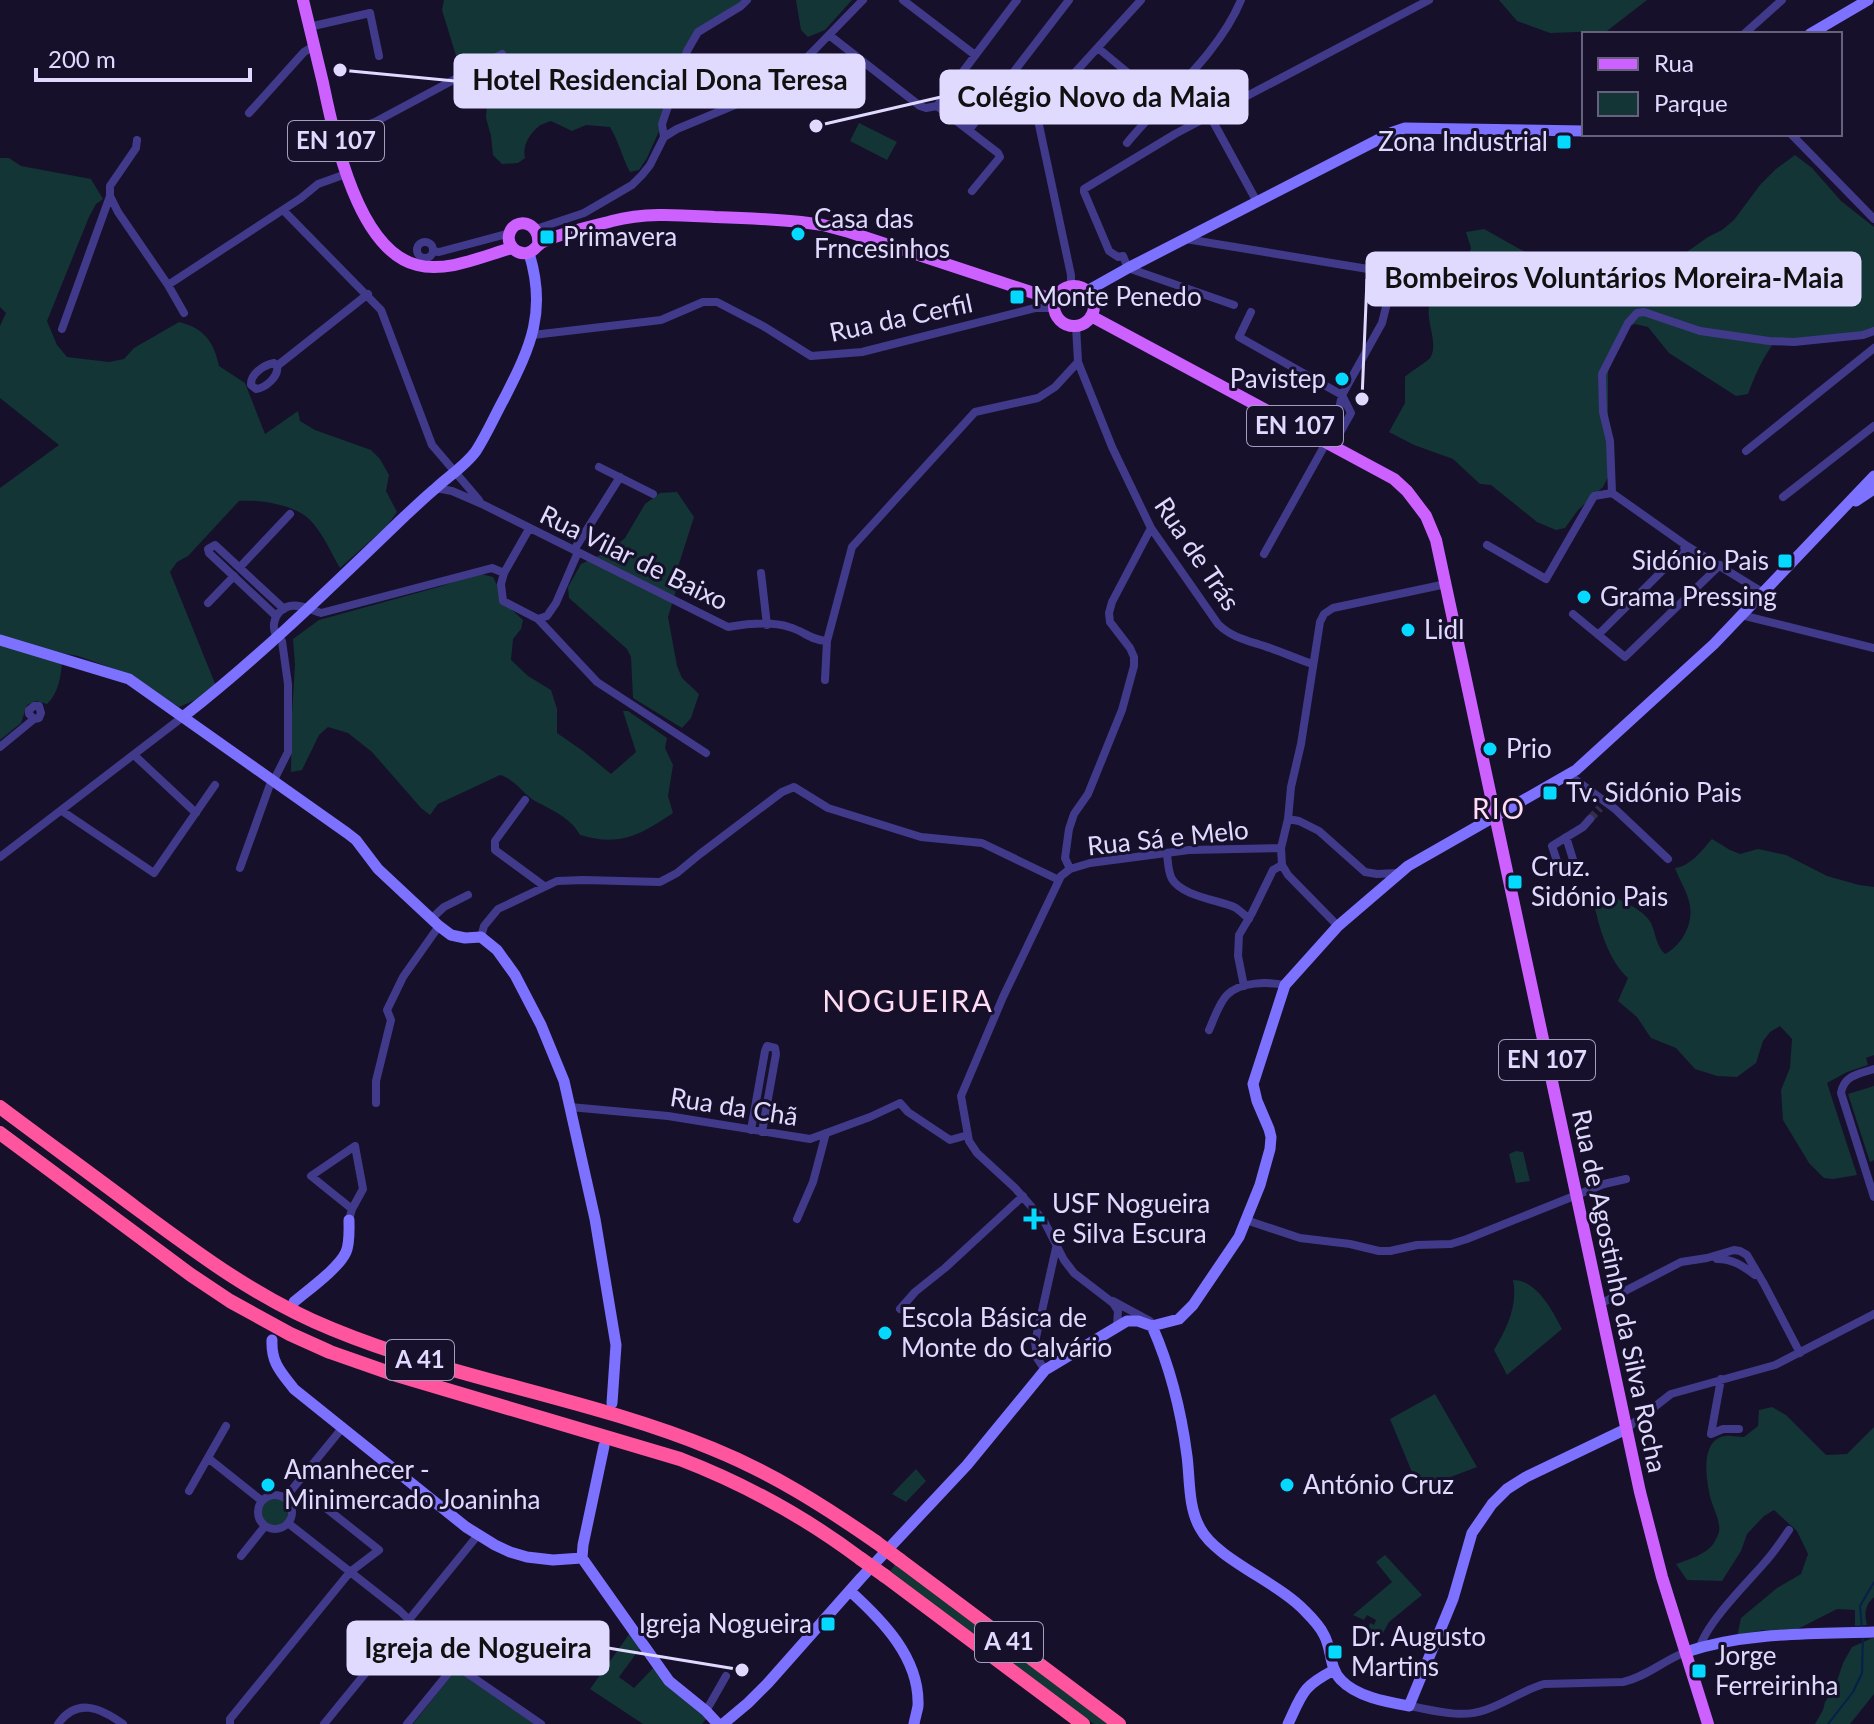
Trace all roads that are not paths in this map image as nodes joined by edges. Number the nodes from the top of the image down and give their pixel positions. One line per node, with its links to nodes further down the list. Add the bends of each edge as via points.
1 (303, 0): 12 (main road, EN 107)
2 (747, 0): 29 (street, via 698,32 662,124)
3 (863, 0): 15 (street)
4 (903, 0): 18 (street)
5 (1017, 0): 18 (street)
6 (1069, 0): 25 (street)
7 (1141, 0): 17 (street)
8 (1241, 0): 21 (street, via 1213,47)
9 (1429, 0): 24 (street)
10 (1782, 0): 13 (street)
11 (1868, 0): 14 (street)
12 (309, 27): 16 (main road, EN 107); 19 (street, via 370,13)
13 (1746, 32)
14 (1813, 32)
15 (829, 35): 22 (street, via 920,106); 29 (street, via 775,86)
16 (314, 46): 23 (street); 28 (main road, EN 107)
17 (1098, 48): 21 (street); 49 (street, via 1050,100 1039,125)
18 (975, 55): 22 (street)
19 (379, 56)
20 (523, 96): 28 (street, via 502,54 375,122)
21 (1163, 102): 31 (street)
22 (937, 106): 25 (street)
23 (249, 113)
24 (1210, 116): 35 (street); 46 (street, via 1084,189 1109,251 1123,256)
25 (969, 130): 33 (street, via 1000,157)
26 (1582, 131): 35 (street, via 1405,128)
27 (1793, 136): 37 (street)
28 (335, 137): 32 (main road, EN 107)
29 (664, 137): 38 (street, via 632,185 584,213)
30 (137, 140): 34 (street, via 110,186)
31 (1127, 143)
32 (346, 174): 36 (street, via 318,184); 43 (main road, EN 107, via 375,233 407,262 451,265)
33 (972, 191)
34 (110, 196): 48 (street); 59 (street)
35 (1257, 202): 42 (street)
36 (283, 210): 48 (street); 52 (street, Rua Vilar de Baixo)
37 (1874, 219)
38 (555, 222): 39 (street); 41 (street)
39 (536, 229): 40 (main road, via 522,223); 44 (main road)
40 (510, 233): 43 (main road); 45 (street)
41 (561, 236): 44 (main road); 53 (main road, via 654,214 812,223)
42 (1185, 239): 46 (street); 47 (street)
43 (512, 248): 44 (main road, via 520,253)
44 (534, 248): 61 (street)
45 (433, 251)
46 (1128, 268): 51 (street); 54 (street)
47 (1394, 275): 50 (street); 65 (street, via 1382,323)
48 (168, 285): 56 (street)
49 (1071, 287): 51 (main road); 53 (main road, via 1062,290)
50 (1452, 289)
51 (1087, 291): 57 (main road, via 1094,306)
52 (368, 294): 64 (street); 70 (street, Rua Vilar de Baixo, via 381,310 432,445)
53 (1055, 305): 58 (main road, via 1063,323); 61 (street, Rua da Cerfil, via 862,352 811,356 717,302 703,302 661,320)
54 (1234, 305)
55 (1251, 312): 65 (street, via 1239,337)
56 (184, 313)
57 (1091, 316): 58 (main road); 67 (main road, EN 107)
58 (1076, 326): 63 (street, Rua de Trás)
59 (62, 329)
60 (1874, 331): 75 (street, via 1769,341 1700,331 1637,313 1602,374)
61 (533, 335): 70 (street, via 476,450)
62 (1874, 348): 68 (street)
63 (1078, 362): 81 (street, Rua de Trás); 105 (street, via 1038,398 975,412 852,547)
64 (277, 366)
65 (1342, 395): 67 (street, via 1351,413 1337,438)
66 (1874, 426): 77 (street)
67 (1326, 443): 86 (street); 92 (main road, EN 107, via 1407,491 1432,528)
68 (1746, 451)
69 (599, 467): 72 (street)
70 (454, 473): 73 (street); 78 (street, Rua Vilar de Baixo)
71 (1874, 476): 79 (street)
72 (620, 477): 76 (street); 85 (street)
73 (436, 488): 78 (street, Rua Vilar de Baixo); 95 (street)
74 (1874, 489): 79 (street)
75 (1612, 493): 83 (street, via 1594,496 1546,579); 84 (street)
76 (653, 494)
77 (1783, 497)
78 (482, 504): 82 (street, Rua Vilar de Baixo)
79 (1842, 510): 93 (street)
80 (290, 514): 88 (street)
81 (1151, 528): 107 (street, Rua de Trás, via 1226,633); 130 (street, via 1109,613 1130,648 1134,666 1122,710 1069,829 1065,858)
82 (529, 529): 85 (street, Rua Vilar de Baixo); 89 (street)
83 (1487, 545)
84 (1687, 546): 87 (street); 102 (street)
85 (576, 551): 100 (street, via 556,603); 101 (street, Rua Vilar de Baixo, via 728,627)
86 (1264, 554)
87 (1720, 565): 93 (street); 102 (street, via 1625,657)
88 (240, 567): 91 (street, via 215,545 208,549); 96 (street)
89 (504, 573): 95 (street, via 492,568 321,613); 100 (street, via 503,601)
90 (761, 573): 101 (street)
91 (234, 576): 94 (street); 99 (street)
92 (1446, 584): 107 (street, via 1333,608 1320,622); 120 (main road, EN 107)
93 (1762, 592): 98 (street)
94 (208, 603)
95 (308, 608): 96 (street); 103 (street)
96 (284, 609): 99 (street)
97 (1573, 614): 102 (street)
98 (1741, 615): 106 (street); 114 (street)
99 (276, 616): 103 (street)
100 (538, 619): 112 (street, via 597,682)
101 (767, 625): 105 (street, Rua Vilar de Baixo, via 788,626)
102 (1599, 634)
103 (276, 637): 109 (street); 115 (street, via 282,641 288,684 288,752)
104 (0, 640): 109 (street, via 129,679)
105 (827, 641): 108 (street)
106 (1874, 648)
107 (1312, 664): 121 (street)
108 (825, 680)
109 (184, 716): 113 (street); 115 (street)
110 (34, 719): 111 (street)
111 (0, 747)
112 (706, 753)
113 (134, 755): 118 (street); 119 (street)
114 (1569, 775): 120 (street); 127 (street)
115 (273, 780): 129 (street); 136 (street, via 356,840 378,869)
116 (215, 785): 119 (street)
117 (525, 800): 133 (street, via 495,841 495,850)
118 (62, 811): 119 (street, via 154,873); 126 (street)
119 (196, 813)
120 (1494, 816): 131 (street); 153 (main road, Rua de Agostinho da Silva Rocha / EN 107)
121 (1288, 819): 124 (street); 131 (street, via 1319,831 1365,872)
122 (1590, 819): 123 (street)
123 (1566, 837)
124 (1281, 848): 125 (street, Rua Sá e Melo); 128 (street, Rua Sá e Melo)
125 (1167, 854): 130 (street, Rua Sá e Melo); 135 (street, via 1173,882 1234,907)
126 (0, 857)
127 (1668, 859)
128 (1282, 865): 135 (street, via 1273,870); 137 (street, Rua Sá e Melo)
129 (240, 868)
130 (1070, 869): 132 (street, Rua Sá e Melo)
131 (1398, 873): 137 (street)
132 (1059, 880): 133 (street, via 982,843 921,837 828,808 794,787 660,882 583,880); 150 (street, Rua Sá e Melo, via 964,1086)
133 (544, 886): 138 (street, via 498,909)
134 (468, 895): 136 (street, via 444,907)
135 (1249, 919): 140 (street, via 1237,944)
136 (435, 922): 138 (street, via 451,935); 143 (street, via 387,1010 391,1020)
137 (1338, 926): 139 (street)
138 (481, 937): 145 (street, via 497,950 535,1012)
139 (1285, 985): 140 (street); 157 (street, via 1253,1084 1271,1137)
140 (1244, 986): 141 (street, via 1224,999)
141 (1209, 1030)
142 (1874, 1069): 154 (street, via 1849,1078 1841,1093)
143 (376, 1103)
144 (0, 1107): 207 (highway, A 41, bridge, via 198,1254 295,1312 406,1356 651,1426 793,1488 876,1542)
145 (570, 1107): 146 (street, Rua da Chã); 170 (street, via 616,1345)
146 (751, 1130): 147 (street, Rua da Chã); 147 (street, via 767,1046 776,1054)
147 (762, 1132): 149 (street, Rua da Chã, via 810,1139)
148 (0, 1133): 206 (highway, A 41, bridge, via 191,1275 290,1334 363,1364 680,1459 769,1499 823,1531)
149 (826, 1133): 150 (street, Rua da Chã, via 900,1103 950,1140); 156 (street)
150 (968, 1135): 152 (street, via 977,1153)
151 (1626, 1179): 153 (street)
152 (1023, 1196): 158 (street, via 1044,1221); 162 (street)
153 (1577, 1196): 157 (street, via 1451,1244 1390,1251 1300,1238); 161 (main road, Rua de Agostinho da Silva Rocha / EN 107)
154 (1874, 1197)
155 (351, 1214): 155 (street, via 311,1176 355,1146 363,1189); 160 (street, via 341,1260)
156 (797, 1219)
157 (1246, 1220): 165 (street, via 1193,1305 1179,1319)
158 (1056, 1247): 159 (street, via 1080,1279); 168 (street, via 1035,1342)
159 (1108, 1298): 164 (street, via 1118,1311); 165 (street)
160 (294, 1302)
161 (1600, 1304): 167 (street, via 1681,1262 1727,1259 1764,1284); 173 (main road, Rua de Agostinho da Silva Rocha / EN 107)
162 (900, 1309)
163 (1874, 1314): 167 (street)
164 (1117, 1326): 165 (street, via 1132,1320); 168 (street)
165 (1155, 1326): 194 (street, via 1174,1384 1200,1529 1221,1551 1304,1609 1324,1635)
166 (272, 1340): 172 (street, via 275,1363 294,1389)
167 (1800, 1353): 169 (street)
168 (1045, 1370): 188 (street, via 967,1465)
169 (1721, 1379): 173 (street, via 1671,1394); 174 (street, via 1711,1434)
170 (612, 1403)
171 (226, 1426): 176 (street)
172 (343, 1427): 178 (street); 184 (street)
173 (1626, 1429): 192 (main road, Rua de Agostinho da Silva Rocha / EN 107, via 1649,1531); 196 (street, via 1526,1477 1486,1512 1472,1533 1453,1599)
174 (1739, 1429)
175 (604, 1446): 186 (street)
176 (208, 1458): 177 (street); 179 (street)
177 (189, 1491)
178 (285, 1498): 179 (street, via 271,1495); 181 (street, via 292,1509)
179 (262, 1501): 182 (street, via 258,1514)
180 (326, 1508): 187 (street, via 379,1550)
181 (288, 1523): 182 (street, via 278,1529); 187 (street)
182 (265, 1526): 185 (street)
183 (1789, 1530): 191 (street)
184 (478, 1535): 186 (street, via 527,1557); 189 (street)
185 (241, 1556)
186 (582, 1558): 197 (street, via 669,1681)
187 (350, 1572): 189 (street); 200 (street)
188 (850, 1591): 204 (street, via 768,1683); 205 (street, via 897,1640 909,1664 918,1705)
189 (409, 1619): 193 (street); 201 (street)
190 (1873, 1632): 191 (street, via 1745,1639)
191 (1700, 1647): 192 (street)
192 (1686, 1652): 196 (street, via 1634,1680 1544,1684 1484,1711 1459,1714); 209 (main road, Rua de Agostinho da Silva Rocha / EN 107)
193 (455, 1665): 202 (street); 203 (street)
194 (1334, 1670): 196 (street, via 1358,1691); 208 (street, via 1305,1688)
195 (726, 1676): 197 (street)
196 (1409, 1706)
197 (706, 1711): 204 (street)
198 (58, 1724): 199 (street, via 72,1710 84,1707)
199 (123, 1724)
200 (230, 1724)
201 (324, 1724)
202 (407, 1724)
203 (541, 1724)
204 (720, 1724)
205 (914, 1724)
206 (1083, 1724)
207 (1119, 1724)
208 (1288, 1724)
209 (1708, 1724)

